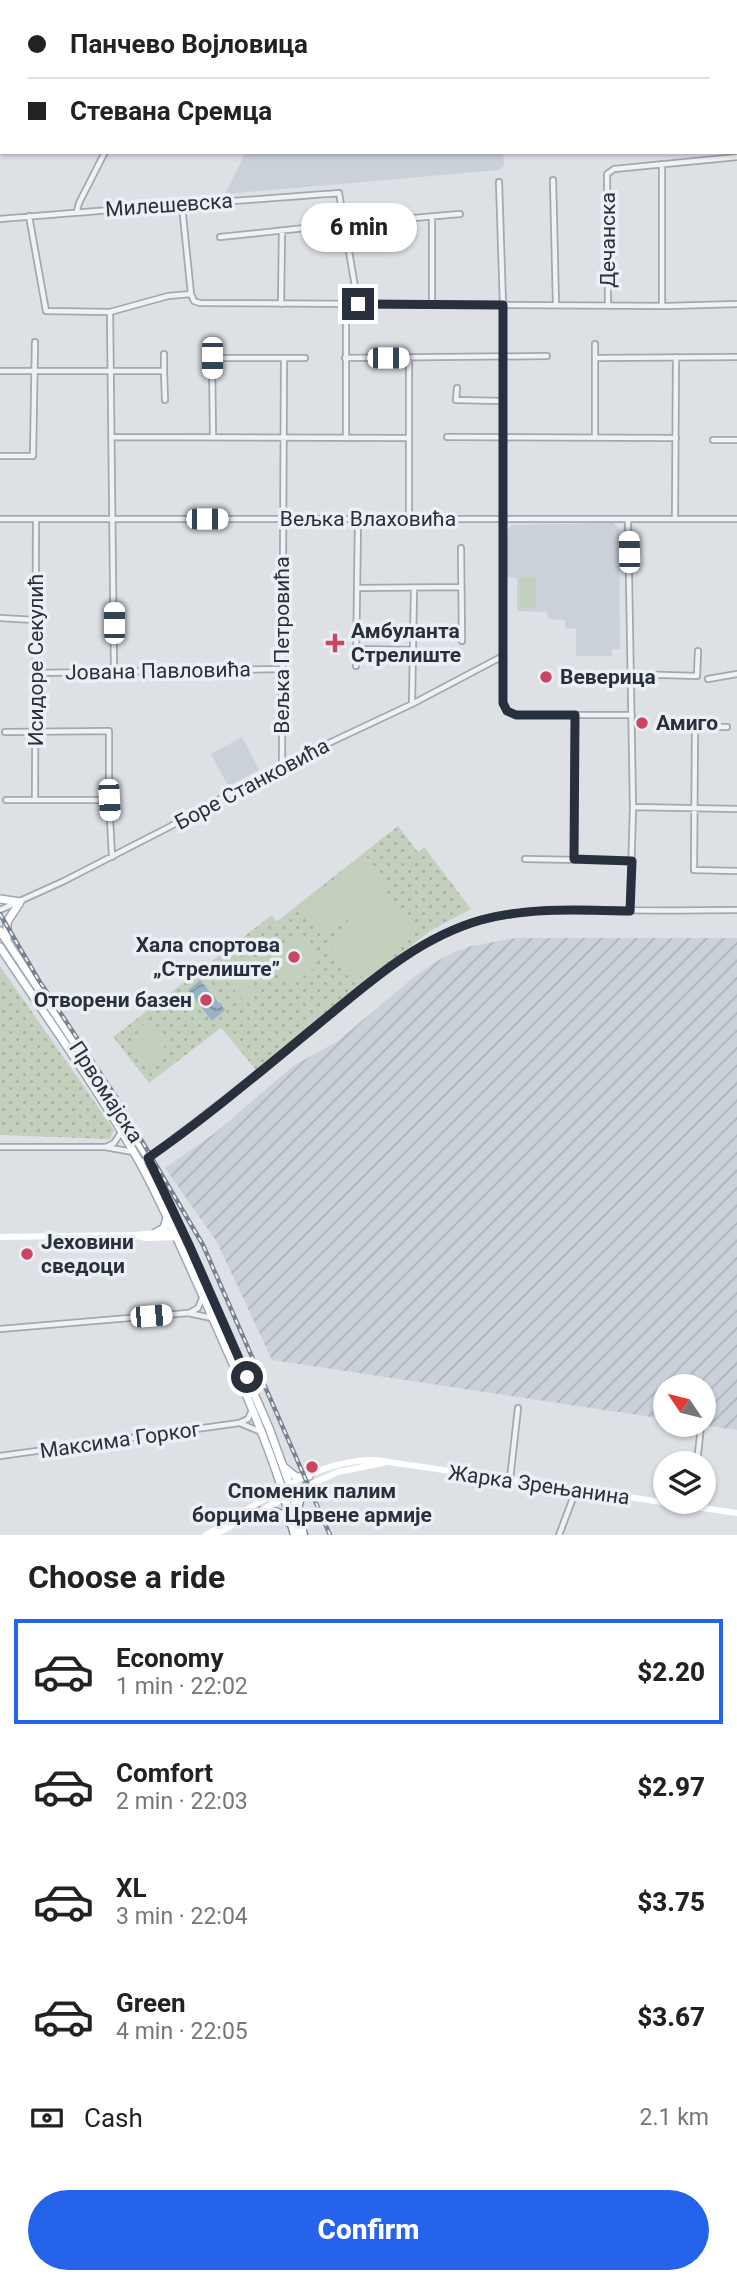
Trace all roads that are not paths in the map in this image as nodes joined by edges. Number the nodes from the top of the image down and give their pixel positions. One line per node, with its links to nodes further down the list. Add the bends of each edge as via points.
1 (104, 154): 7 (street)
2 (737, 157): 3 (street)
3 (662, 164): 24 (street, Дечанска, via 614,169 607,174); 25 (street)
4 (553, 180): 23 (street)
5 (499, 182): 22 (street)
6 (182, 206): 7 (street, Милешевска); 16 (street); 19 (street, Милешевска, via 339,193)
7 (77, 211): 9 (street, Милешевска)
8 (460, 215): 10 (street)
9 (29, 216): 11 (street, Милешевска); 26 (street, via 46,311)
10 (432, 217): 12 (street); 20 (street)
11 (0, 219)
12 (379, 221)
13 (305, 228): 14 (street)
14 (282, 231): 15 (street); 17 (street)
15 (220, 237)
16 (191, 295): 17 (street, via 200,303); 26 (street, via 168,296)
17 (281, 304): 18 (street)
18 (346, 304): 19 (street); 36 (street)
19 (358, 304): 20 (street)
20 (432, 304): 22 (street)
21 (737, 304): 25 (street)
22 (503, 305): 23 (street); 31 (street)
23 (556, 305): 24 (street)
24 (608, 305): 25 (street)
25 (662, 306)
26 (110, 312): 41 (street)
27 (35, 342): 39 (street)
28 (596, 344): 38 (street)
29 (164, 354): 42 (street)
30 (547, 356): 31 (street)
31 (501, 357): 37 (street); 45 (street)
32 (676, 357): 33 (street); 38 (street); 54 (street)
33 (737, 357)
34 (284, 358): 35 (street); 46 (street, via 212,358); 50 (street, Вељка Петровића)
35 (305, 358)
36 (345, 358): 37 (street); 52 (street)
37 (409, 358): 53 (street)
38 (596, 358): 48 (street)
39 (35, 370): 40 (street); 41 (street); 57 (street, via 33,456)
40 (0, 371)
41 (112, 371): 42 (street); 49 (street)
42 (164, 371): 44 (street)
43 (457, 388): 45 (street, via 456,400)
44 (165, 400)
45 (501, 401): 47 (street)
46 (213, 436): 49 (street); 50 (street)
47 (501, 436): 48 (street); 51 (street); 67 (street)
48 (595, 436): 54 (street)
49 (112, 437): 62 (street)
50 (283, 437): 52 (street); 58 (street, Вељка Петровића)
51 (447, 437)
52 (346, 438): 53 (street)
53 (408, 438): 59 (street)
54 (676, 438): 60 (street)
55 (737, 439): 56 (street)
56 (713, 440)
57 (0, 456)
58 (282, 518): 62 (street, Вељка Влаховића); 63 (street, Вељка Влаховића); 80 (street, Вељка Петровића)
59 (409, 518): 63 (street, Вељка Влаховића); 67 (street, Вељка Влаховића)
60 (675, 518): 64 (street, Вељка Влаховића); 65 (street, Вељка Влаховића)
61 (0, 519): 66 (street, Вељка Влаховића)
62 (113, 519): 66 (street, Вељка Влаховића); 81 (street)
63 (358, 519): 70 (street)
64 (628, 519): 67 (street, Вељка Влаховића); 83 (street)
65 (737, 519)
66 (36, 520): 73 (street, Исидоре Секулић)
67 (502, 520): 78 (street)
68 (461, 548): 69 (street)
69 (461, 587): 71 (street); 74 (street)
70 (358, 588): 71 (street); 75 (street)
71 (414, 588): 76 (street)
72 (0, 618): 73 (street)
73 (35, 620): 82 (street, Исидоре Секулић)
74 (462, 641)
75 (357, 649): 76 (street); 79 (street)
76 (413, 650): 86 (street)
77 (698, 651): 83 (street, via 697,676)
78 (503, 656): 86 (street, Боре Станковића); 87 (street, via 507,711)
79 (356, 666)
80 (282, 669): 81 (street, Јована Павловића); 94 (street, Вељка Петровића)
81 (114, 671): 82 (street, Јована Павловића)
82 (35, 673): 92 (street, Исидоре Секулић)
83 (631, 674): 88 (street)
84 (737, 674): 85 (street)
85 (708, 679)
86 (412, 704): 94 (street, Боре Станковића)
87 (575, 715): 88 (street); 103 (street)
88 (632, 715): 98 (street)
89 (659, 727): 90 (street)
90 (695, 727): 91 (street); 99 (street)
91 (727, 727)
92 (36, 731): 93 (street); 96 (street, Исидоре Секулић); 97 (street, via 109,731)
93 (5, 732)
94 (282, 765): 101 (street, Боре Станковића)
95 (6, 800): 96 (street)
96 (35, 800): 97 (street)
97 (109, 800): 101 (street)
98 (633, 807): 99 (street); 104 (street)
99 (695, 808): 100 (street); 105 (street, via 694,870)
100 (737, 809)
101 (112, 857): 107 (street, Боре Станковића)
102 (525, 859): 103 (street)
103 (574, 859): 104 (street)
104 (632, 861): 110 (street)
105 (737, 871)
106 (0, 899): 107 (main road)
107 (20, 902): 108 (street, Боре Станковића); 112 (main road, via 6,926)
108 (0, 910)
109 (737, 910): 110 (street)
110 (630, 911): 117 (street, via 514,914 479,921 431,941 356,992)
111 (0, 932): 112 (main road, Првомајска)
112 (4, 946): 113 (main road, Првомајска); 117 (main road, Првомајска)
113 (122, 1131): 115 (street); 116 (main road, Првомајска)
114 (0, 1147): 115 (street)
115 (106, 1147): 116 (street)
116 (134, 1152): 118 (main road, Првомајска)
117 (148, 1158): 118 (street); 121 (main road, Првомајска)
118 (140, 1163): 119 (main road, Првомајска)
119 (167, 1218): 120 (main road, via 164,1228); 121 (main road, Првомајска)
120 (155, 1233): 121 (street); 122 (street)
121 (180, 1234): 122 (street); 124 (main road, Првомајска); 134 (main road, Првомајска)
122 (135, 1235): 123 (street)
123 (0, 1237)
124 (203, 1296): 125 (street, via 198,1308); 126 (main road, Првомајска)
125 (188, 1313): 126 (street); 127 (street)
126 (213, 1318): 129 (main road, Првомајска)
127 (0, 1329)
128 (518, 1408): 136 (street)
129 (252, 1410): 130 (street, via 248,1419); 131 (main road, Првомајска)
130 (239, 1423): 131 (street); 132 (street, Максима Горког)
131 (262, 1433): 139 (main road, Првомајска)
132 (0, 1456)
133 (383, 1463): 135 (street, Жарка Зрењанина, via 348,1461); 136 (street, Жарка Зрењанина); 137 (street, Жарка Зрењанина, via 338,1472)
134 (283, 1467): 135 (main road, via 294,1476); 139 (main road, Првомајска)
135 (309, 1476): 139 (street, Жарка Зрењанина)
136 (509, 1480): 138 (street, Жарка Зрењанина)
137 (307, 1486): 139 (street, Жарка Зрењанина); 142 (highway, via 299,1497)
138 (576, 1490): 140 (street, Жарка Зрењанина); 149 (street)
139 (288, 1491): 142 (highway); 143 (street, Жарка Зрењанина); 145 (highway); 146 (street, Жарка Зрењанина)
140 (653, 1499)
141 (716, 1509): 144 (street, Жарка Зрењанина)
142 (298, 1511): 148 (highway)
143 (259, 1512): 145 (highway, via 279,1512); 147 (street, Жарка Зрењанина)
144 (737, 1513)
145 (294, 1530)
146 (206, 1535)
147 (214, 1535)
148 (303, 1535)
149 (559, 1535)

